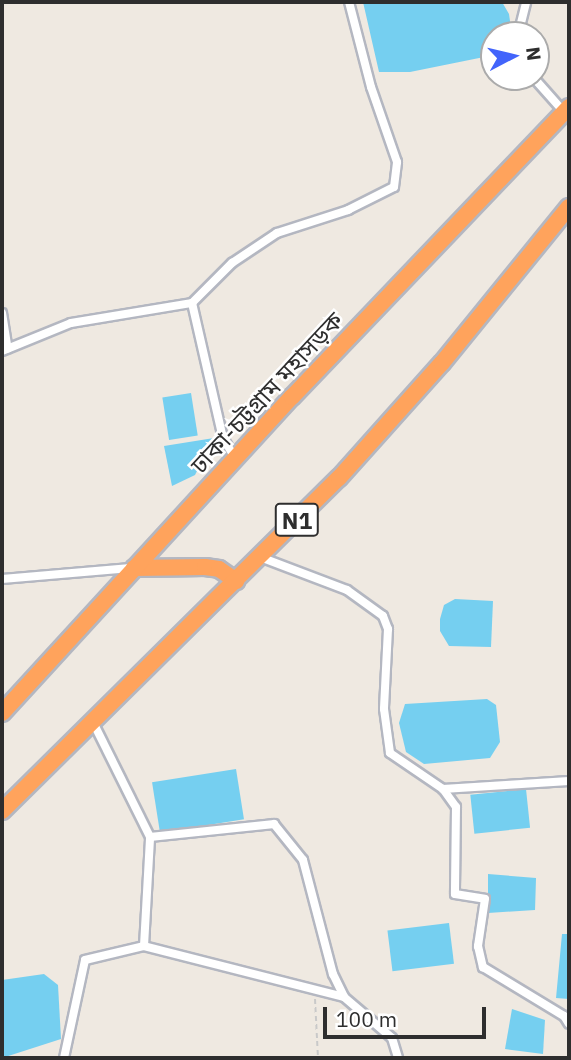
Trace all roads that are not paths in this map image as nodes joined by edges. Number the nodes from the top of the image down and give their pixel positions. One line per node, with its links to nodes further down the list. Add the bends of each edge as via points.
1 (349, 2): 7 (street, via 397,162 394,187 348,210 277,233 232,263)
2 (526, 2): 3 (street)
3 (521, 21)
4 (547, 91): 5 (street)
5 (566, 110): 10 (highway, ঢাকা-চট্টগ্রাম মহাসড়ক)
6 (569, 207): 11 (highway, N1, via 442,363 340,478)
7 (192, 303): 9 (street, via 71,323); 10 (street, via 223,438)
8 (2, 313): 9 (street)
9 (5, 350)
10 (236, 458): 12 (highway, ঢাকা-চট্টগ্রাম মহাসড়ক)
11 (260, 557): 14 (highway, N1); 18 (street, via 347,590 383,616 388,629 384,709 390,752)
12 (134, 568): 13 (street); 14 (highway, via 205,567 219,569); 15 (highway, ঢাকা-চট্টগ্রাম মহাসড়ক)
13 (2, 579)
14 (236, 581): 16 (highway, N1)
15 (2, 713)
16 (93, 722): 19 (highway, N1); 20 (street)
17 (569, 781): 18 (street)
18 (443, 789): 23 (street, via 456,807 459,832 455,894 485,899 478,946 483,967 564,1016)
19 (2, 811)
20 (150, 837): 21 (street); 22 (street, via 274,824 303,860 333,974)
21 (144, 946): 22 (street); 24 (street, via 85,960)
22 (344, 997): 25 (street, via 392,1038)
23 (569, 1024)
24 (64, 1058)
25 (398, 1058)

